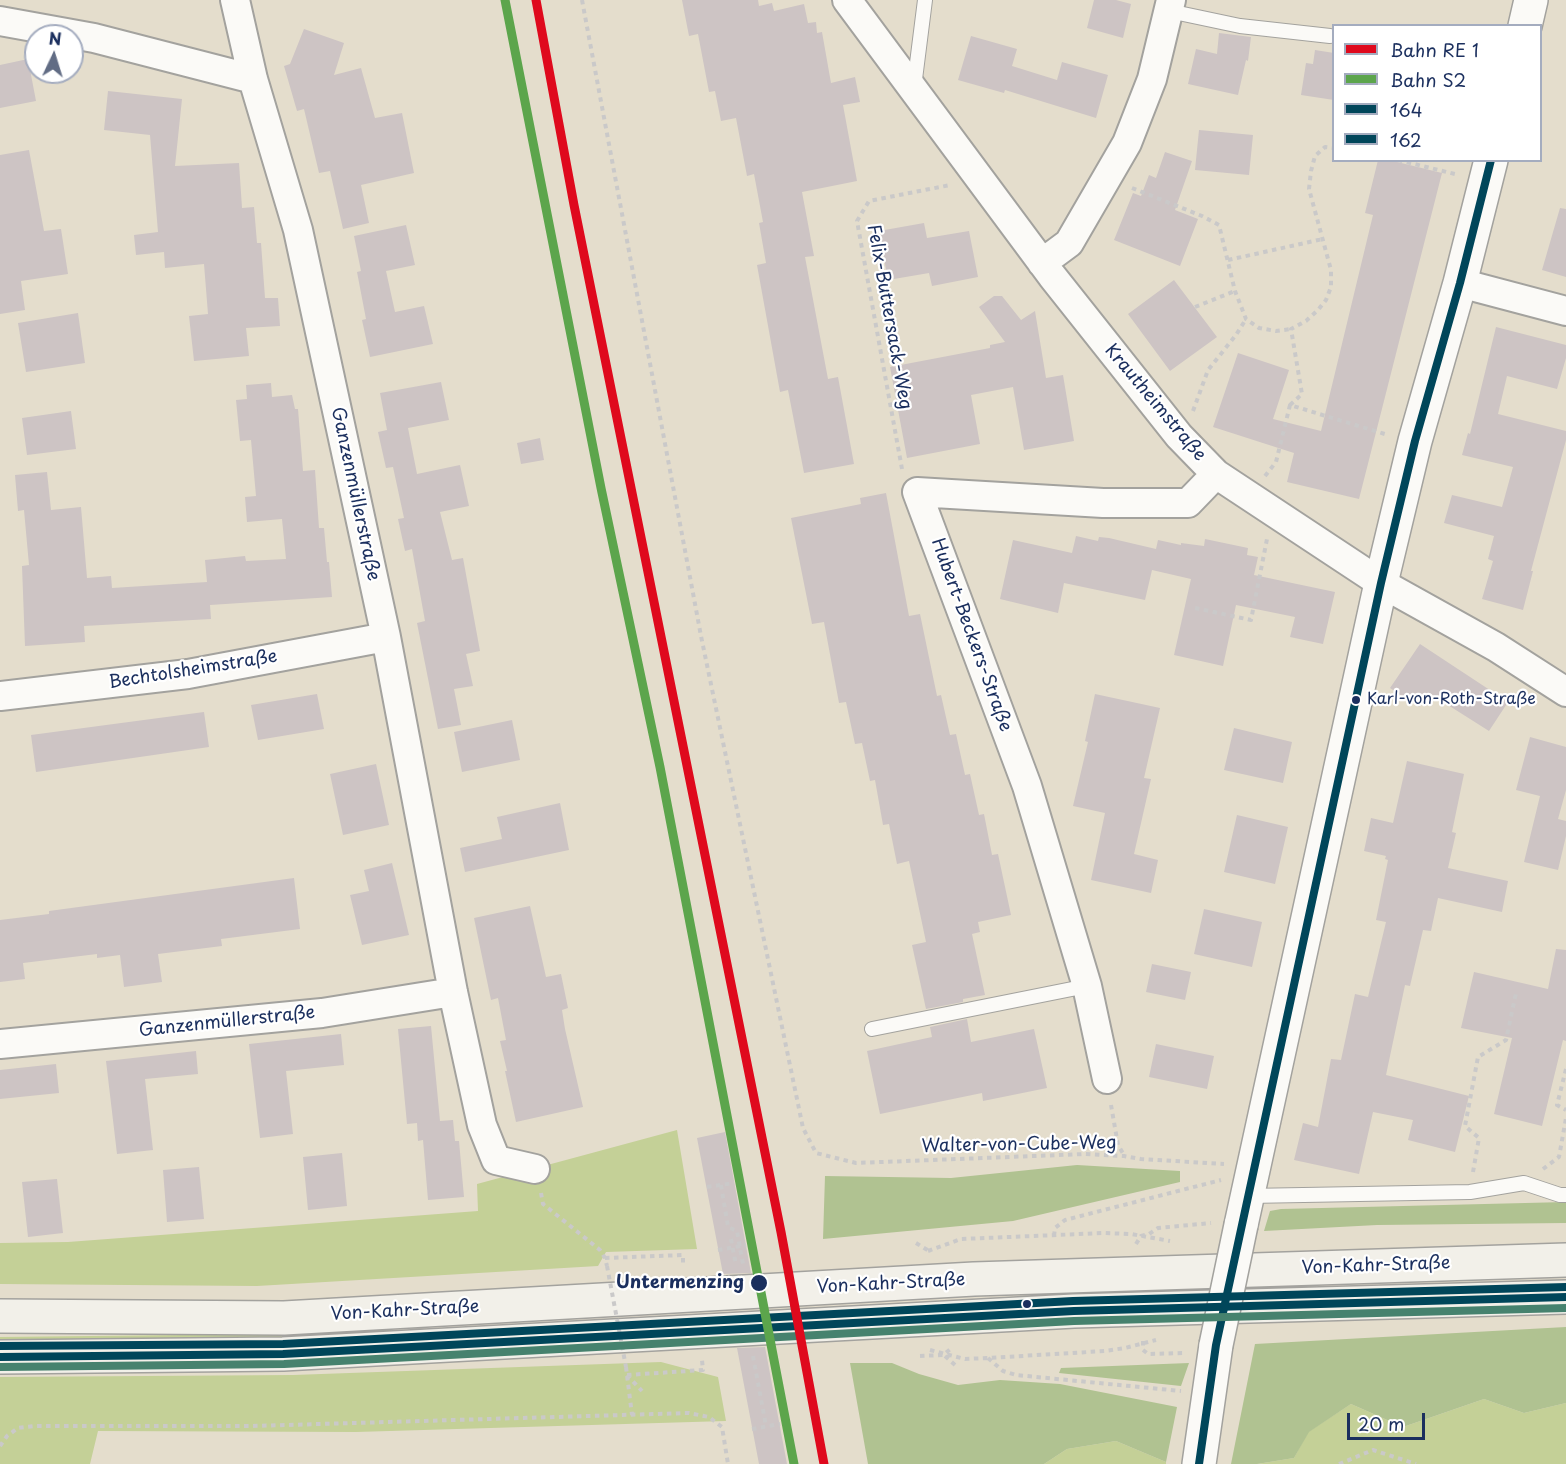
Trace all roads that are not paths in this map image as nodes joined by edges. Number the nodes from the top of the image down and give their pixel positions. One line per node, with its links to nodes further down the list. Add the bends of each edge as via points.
1 (235, 0): 9 (street, Ganzenmüllerstraße)
2 (847, 0): 10 (street, Krautheimstraße)
3 (925, 0): 10 (lane)
4 (1531, 0): 7 (street)
5 (1170, 5): 8 (lane, via 1240,26); 12 (street, via 1152,79 1127,143 1069,243)
6 (0, 21): 9 (street, via 94,38)
7 (1525, 24)
8 (1330, 36)
9 (253, 79): 17 (street, Ganzenmüllerstraße, via 298,230)
10 (913, 91): 12 (street, Krautheimstraße)
11 (1489, 171): 13 (street)
12 (1042, 263): 15 (street, Krautheimstraße, via 1179,436)
13 (1460, 283): 14 (street); 16 (street, via 1415,441)
14 (1566, 311)
15 (1216, 474): 16 (street, Krautheimstraße); 20 (street, Hubert-Beckers-Straße, via 1188,503 1082,502 917,492 1027,786)
16 (1381, 583): 18 (street, Krautheimstraße, via 1496,647); 27 (street, via 1255,1165)
17 (386, 637): 19 (street, Bechtolsheimstraße, via 188,674); 21 (street, Ganzenmüllerstraße)
18 (1566, 692)
19 (0, 696)
20 (1086, 986): 22 (lane); 24 (street, Hubert-Beckers-Straße)
21 (453, 992): 23 (street, Ganzenmüllerstraße, via 322,1013); 25 (street, Ganzenmüllerstraße, via 482,1125 496,1160)
22 (872, 1029)
23 (0, 1044)
24 (1107, 1079)
25 (535, 1169)
26 (1566, 1195): 27 (lane, via 1524,1183 1470,1192)
27 (1233, 1206): 32 (street, bridge, via 1203,1349)
28 (1566, 1260): 30 (main road, Von-Kahr-Straße, via 974,1279 284,1318)
29 (1566, 1297): 31 (main road, Von-Kahr-Straße, via 1074,1311 283,1354)
30 (0, 1316)
31 (0, 1357)
32 (1199, 1464)

